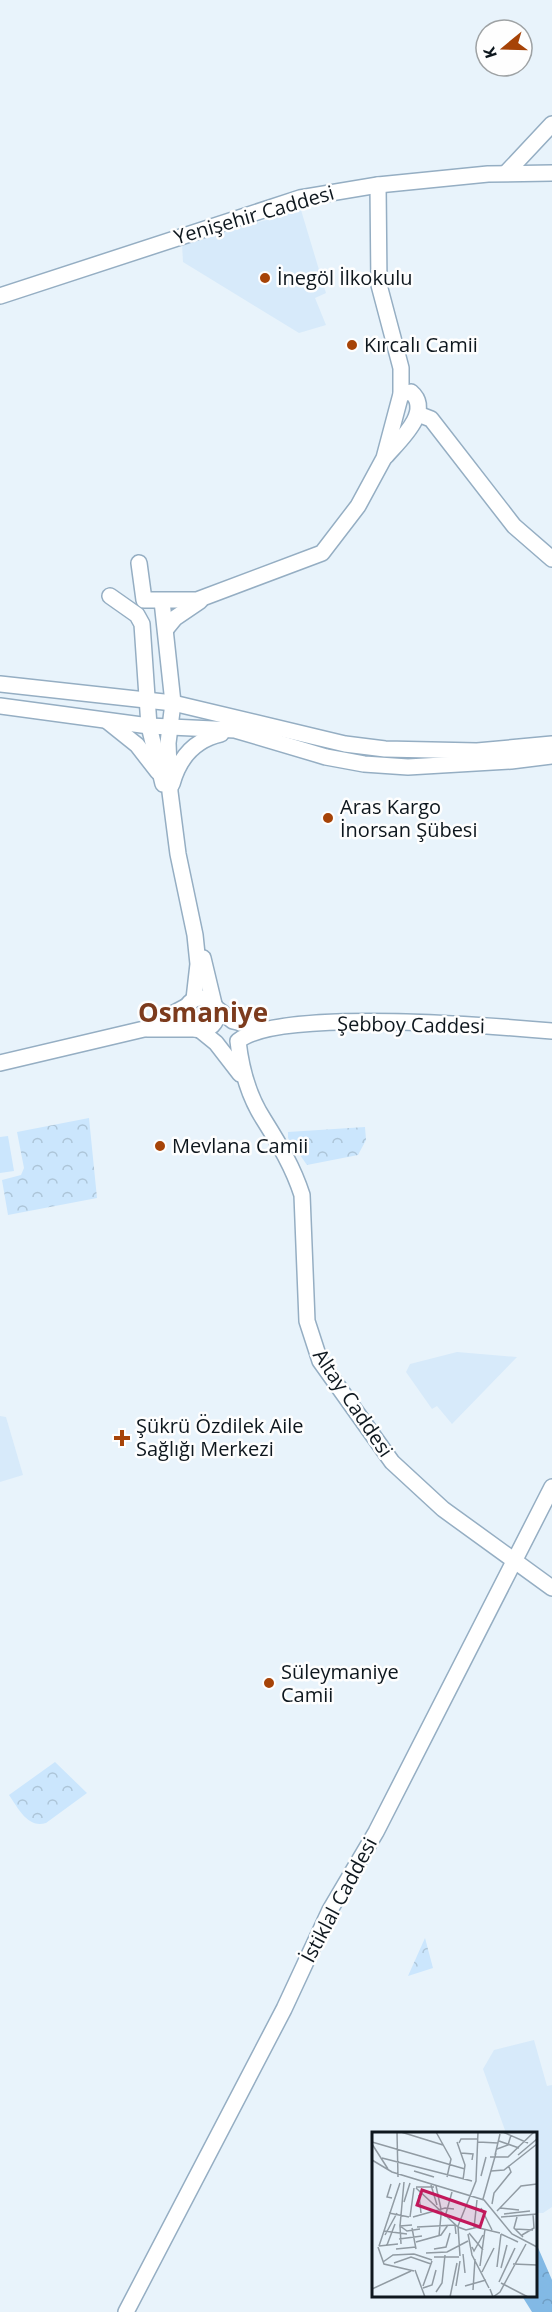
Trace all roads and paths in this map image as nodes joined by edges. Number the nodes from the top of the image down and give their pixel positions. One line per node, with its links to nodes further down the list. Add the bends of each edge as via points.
1 (552, 124): 2 (main road)
2 (507, 172): 3 (main road, Yenişehir Caddesi); 4 (main road, Yenişehir Caddesi)
3 (552, 173)
4 (378, 185): 5 (main road, Yenişehir Caddesi, via 300,198); 6 (main road, via 379,285 401,368)
5 (0, 296)
6 (399, 401): 7 (main road, via 403,418); 7 (main road, via 411,392 415,395); 8 (main road)
7 (416, 417): 8 (main road); 9 (main road, via 430,419 514,526)
8 (384, 458): 12 (main road, via 358,506 322,553)
9 (552, 559)
10 (139, 563): 13 (main road, via 144,600)
11 (110, 596): 15 (main road, via 137,615 142,624)
12 (207, 596): 13 (main road); 14 (main road)
13 (156, 601): 14 (main road); 15 (main road)
14 (166, 629): 16 (main road)
15 (147, 672): 18 (main road, via 136,687); 19 (main road)
16 (171, 676): 20 (main road); 22 (main road)
17 (0, 684): 18 (main road)
18 (121, 697): 19 (main road)
19 (148, 700): 20 (main road); 24 (main road)
20 (173, 703): 22 (main road); 25 (main road)
21 (0, 706): 23 (main road)
22 (204, 710): 27 (main road, via 313,738 385,749 477,751)
23 (107, 721): 24 (main road); 29 (main road, via 137,745)
24 (149, 726): 25 (main road); 29 (main road)
25 (172, 727): 26 (main road); 30 (main road, via 168,742)
26 (235, 730): 28 (main road, via 364,764 408,767); 30 (main road, via 196,743 175,774)
27 (552, 744)
28 (552, 756)
29 (161, 776): 31 (main road)
30 (170, 792): 31 (main road)
31 (176, 837): 32 (main road)
32 (195, 935): 33 (main road, via 198,964); 34 (main road)
33 (190, 1002): 34 (main road, via 205,998); 36 (main road); 38 (main road, via 187,1022)
34 (215, 1006): 35 (main road); 38 (main road, via 214,1024)
35 (233, 1021): 37 (main road); 40 (main road)
36 (144, 1029): 38 (main road); 42 (main road)
37 (269, 1029): 39 (main road, Şebboy Caddesi, via 383,1022); 40 (main road)
38 (197, 1030): 41 (main road)
39 (552, 1031)
40 (238, 1041): 41 (main road); 43 (main road)
41 (216, 1043): 43 (main road)
42 (0, 1063)
43 (247, 1084): 45 (main road, Altay Caddesi, via 296,1175 302,1194 307,1321 321,1361 392,1462 443,1509)
44 (552, 1487): 45 (main road, İstiklal Caddesi)
45 (514, 1561): 46 (main road, Altay Caddesi); 47 (main road, İstiklal Caddesi, via 376,1832 330,1910 284,2009)
46 (552, 1588)
47 (126, 2312)

